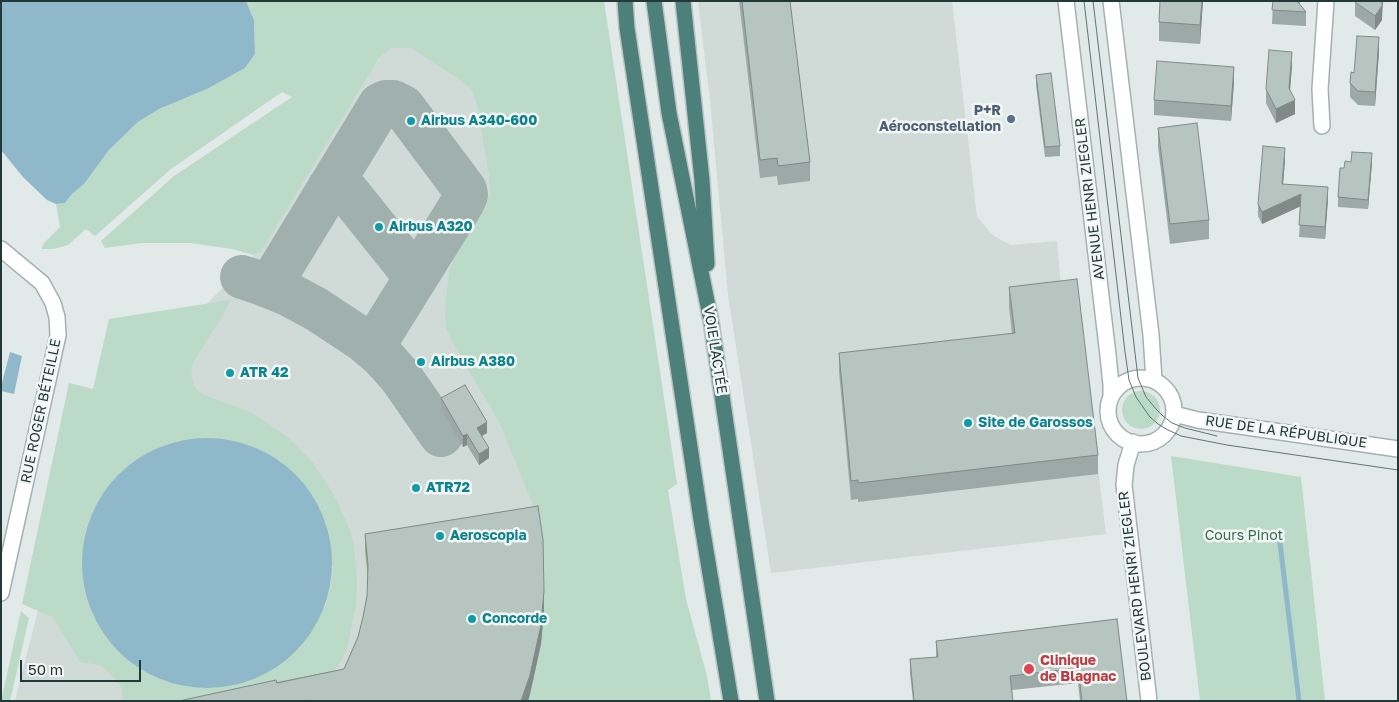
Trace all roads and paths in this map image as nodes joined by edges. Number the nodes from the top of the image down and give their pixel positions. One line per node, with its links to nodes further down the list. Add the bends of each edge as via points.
1 (617, 1): 8 (highway)
2 (625, 1): 8 (highway)
3 (654, 1): 11 (highway, VOIE LACTÉE, via 669,113)
4 (683, 1): 11 (highway, via 702,180)
5 (1066, 1): 13 (street, AVENUE HENRI ZIEGLER)
6 (1111, 1): 12 (street)
7 (1326, 1): 9 (street, via 1320,88)
8 (627, 28): 18 (highway)
9 (1322, 126)
10 (1, 249): 17 (street, RUE ROGER BÉTEILLE, via 42,283 53,303 58,335)
11 (711, 320): 19 (highway, VOIE LACTÉE)
12 (1154, 380): 13 (street, via 1129,380); 14 (street, via 1171,395)
13 (1111, 397): 15 (street, via 1109,416 1112,426 1118,434)
14 (1174, 414): 15 (street, via 1171,426 1158,440); 16 (street, RUE DE LA RÉPUBLIQUE)
15 (1133, 442): 20 (street, BOULEVARD HENRI ZIEGLER, via 1124,485)
16 (1398, 449)
17 (1, 593)
18 (731, 701)
19 (768, 701)
20 (1149, 701)

